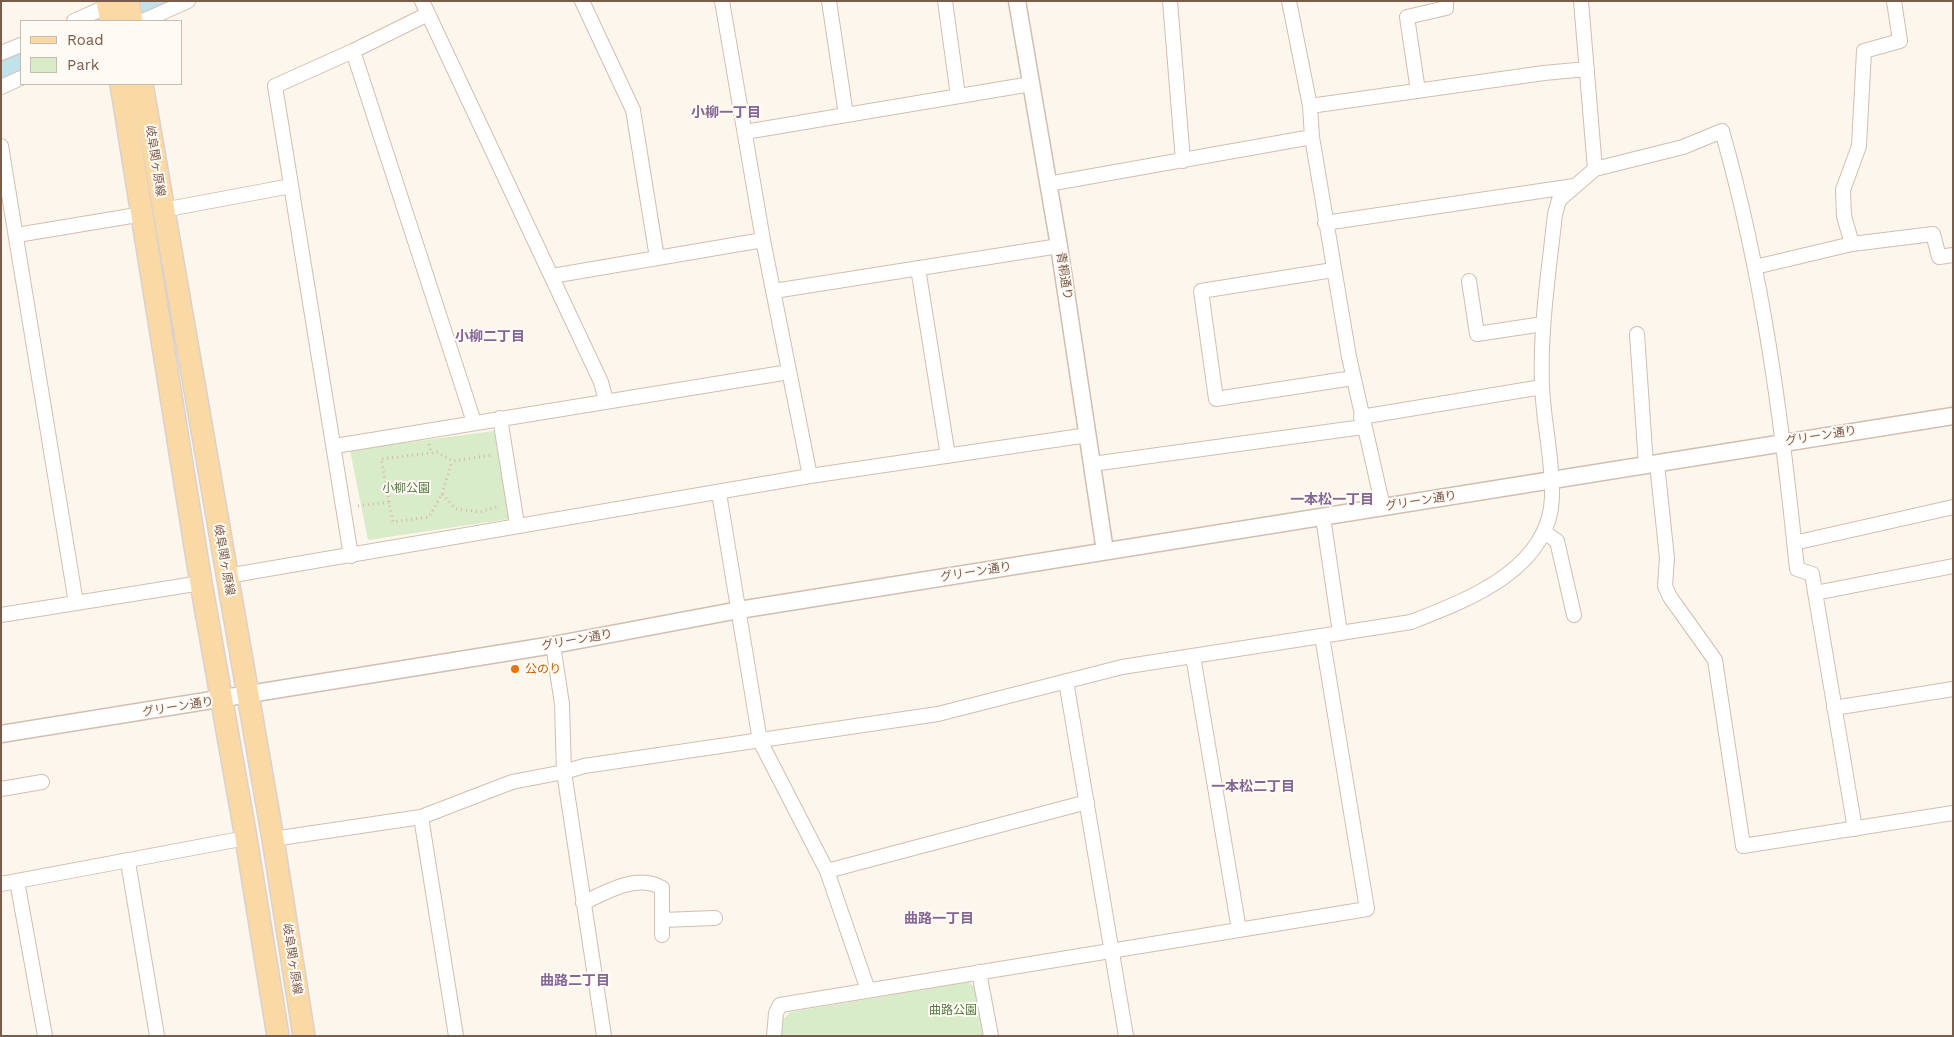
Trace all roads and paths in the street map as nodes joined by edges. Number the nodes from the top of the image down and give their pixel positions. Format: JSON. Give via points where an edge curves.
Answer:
{"nodes":[{"id":1,"x":128,"y":1,"type":"edge"},
{"id":2,"x":188,"y":1,"type":"edge"},
{"id":3,"x":582,"y":1,"type":"edge"},
{"id":4,"x":722,"y":1,"type":"edge"},
{"id":5,"x":828,"y":1,"type":"edge"},
{"id":6,"x":945,"y":1,"type":"edge"},
{"id":7,"x":1017,"y":1,"type":"edge"},
{"id":8,"x":1170,"y":1,"type":"edge"},
{"id":9,"x":1290,"y":1,"type":"edge"},
{"id":10,"x":1446,"y":1,"type":"edge"},
{"id":11,"x":1581,"y":1,"type":"edge"},
{"id":12,"x":1894,"y":1,"type":"edge"},
{"id":13,"x":425,"y":8,"type":"edge"},
{"id":14,"x":108,"y":10,"type":"edge"},
{"id":15,"x":77,"y":20,"type":"edge"},
{"id":16,"x":132,"y":20,"type":"edge"},
{"id":17,"x":146,"y":20,"type":"edge"},
{"id":18,"x":20,"y":44,"type":"edge"},
{"id":19,"x":353,"y":52,"type":"junction"},
{"id":20,"x":1,"y":53,"type":"edge"},
{"id":21,"x":1587,"y":70,"type":"junction"},
{"id":22,"x":20,"y":78,"type":"edge"},
{"id":23,"x":1031,"y":84,"type":"junction"},
{"id":24,"x":121,"y":85,"type":"edge"},
{"id":25,"x":142,"y":85,"type":"edge"},
{"id":26,"x":1,"y":87,"type":"edge"},
{"id":27,"x":1418,"y":91,"type":"junction"},
{"id":28,"x":958,"y":96,"type":"junction"},
{"id":29,"x":1310,"y":106,"type":"junction"},
{"id":30,"x":846,"y":115,"type":"junction"},
{"id":31,"x":745,"y":132,"type":"junction"},
{"id":32,"x":1312,"y":137,"type":"junction"},
{"id":33,"x":1,"y":146,"type":"edge"},
{"id":34,"x":1183,"y":161,"type":"junction"},
{"id":35,"x":1595,"y":169,"type":"junction"},
{"id":36,"x":1048,"y":184,"type":"junction"},
{"id":37,"x":291,"y":186,"type":"junction"},
{"id":38,"x":1578,"y":186,"type":"junction"},
{"id":39,"x":153,"y":212,"type":"junction"},
{"id":40,"x":1325,"y":223,"type":"junction"},
{"id":41,"x":17,"y":234,"type":"junction"},
{"id":42,"x":763,"y":240,"type":"junction"},
{"id":43,"x":1852,"y":244,"type":"junction"},
{"id":44,"x":1059,"y":246,"type":"junction"},
{"id":45,"x":1953,"y":255,"type":"edge"},
{"id":46,"x":657,"y":258,"type":"junction"},
{"id":47,"x":1754,"y":267,"type":"junction"},
{"id":48,"x":918,"y":268,"type":"junction"},
{"id":49,"x":1333,"y":270,"type":"junction"},
{"id":50,"x":552,"y":276,"type":"junction"},
{"id":51,"x":1469,"y":280,"type":"dead end"},
{"id":52,"x":774,"y":291,"type":"junction"},
{"id":53,"x":1543,"y":324,"type":"junction"},
{"id":54,"x":1637,"y":334,"type":"dead end"},
{"id":55,"x":789,"y":372,"type":"junction"},
{"id":56,"x":1353,"y":378,"type":"junction"},
{"id":57,"x":1542,"y":387,"type":"junction"},
{"id":58,"x":606,"y":401,"type":"junction"},
{"id":59,"x":1953,"y":416,"type":"edge"},
{"id":60,"x":500,"y":418,"type":"junction"},
{"id":61,"x":474,"y":422,"type":"junction"},
{"id":62,"x":1362,"y":422,"type":"junction"},
{"id":63,"x":428,"y":431,"type":"junction"},
{"id":64,"x":1088,"y":435,"type":"junction"},
{"id":65,"x":1783,"y":441,"type":"junction"},
{"id":66,"x":335,"y":446,"type":"junction"},
{"id":67,"x":431,"y":453,"type":"junction"},
{"id":68,"x":948,"y":456,"type":"junction"},
{"id":69,"x":452,"y":461,"type":"junction"},
{"id":70,"x":497,"y":462,"type":"dead end"},
{"id":71,"x":1092,"y":464,"type":"junction"},
{"id":72,"x":1651,"y":464,"type":"junction"},
{"id":73,"x":810,"y":476,"type":"junction"},
{"id":74,"x":1551,"y":480,"type":"junction"},
{"id":75,"x":719,"y":493,"type":"junction"},
{"id":76,"x":442,"y":494,"type":"junction"},
{"id":77,"x":389,"y":502,"type":"junction"},
{"id":78,"x":508,"y":504,"type":"dead end"},
{"id":79,"x":1383,"y":507,"type":"junction"},
{"id":80,"x":345,"y":508,"type":"junction"},
{"id":81,"x":1953,"y":508,"type":"edge"},
{"id":82,"x":1323,"y":517,"type":"junction"},
{"id":83,"x":517,"y":524,"type":"junction"},
{"id":84,"x":1544,"y":532,"type":"junction"},
{"id":85,"x":1794,"y":543,"type":"junction"},
{"id":86,"x":1104,"y":551,"type":"junction"},
{"id":87,"x":352,"y":556,"type":"junction"},
{"id":88,"x":1953,"y":566,"type":"edge"},
{"id":89,"x":227,"y":576,"type":"junction"},
{"id":90,"x":201,"y":583,"type":"junction"},
{"id":91,"x":1815,"y":593,"type":"junction"},
{"id":92,"x":76,"y":603,"type":"junction"},
{"id":93,"x":739,"y":610,"type":"junction"},
{"id":94,"x":1,"y":615,"type":"edge"},
{"id":95,"x":1574,"y":615,"type":"dead end"},
{"id":96,"x":1340,"y":633,"type":"junction"},
{"id":97,"x":1322,"y":636,"type":"junction"},
{"id":98,"x":553,"y":645,"type":"junction"},
{"id":99,"x":1193,"y":656,"type":"junction"},
{"id":100,"x":1066,"y":681,"type":"junction"},
{"id":101,"x":1953,"y":689,"type":"edge"},
{"id":102,"x":248,"y":695,"type":"junction"},
{"id":103,"x":222,"y":700,"type":"junction"},
{"id":104,"x":1834,"y":708,"type":"junction"},
{"id":105,"x":1,"y":734,"type":"edge"},
{"id":106,"x":760,"y":741,"type":"junction"},
{"id":107,"x":564,"y":772,"type":"junction"},
{"id":108,"x":42,"y":782,"type":"dead end"},
{"id":109,"x":1,"y":789,"type":"edge"},
{"id":110,"x":1086,"y":802,"type":"junction"},
{"id":111,"x":1953,"y":813,"type":"edge"},
{"id":112,"x":421,"y":817,"type":"junction"},
{"id":113,"x":1855,"y":829,"type":"junction"},
{"id":114,"x":246,"y":838,"type":"junction"},
{"id":115,"x":273,"y":839,"type":"junction"},
{"id":116,"x":128,"y":862,"type":"junction"},
{"id":117,"x":827,"y":872,"type":"junction"},
{"id":118,"x":17,"y":881,"type":"junction"},
{"id":119,"x":1,"y":884,"type":"edge"},
{"id":120,"x":584,"y":903,"type":"junction"},
{"id":121,"x":715,"y":918,"type":"dead end"},
{"id":122,"x":662,"y":920,"type":"junction"},
{"id":123,"x":1239,"y":930,"type":"junction"},
{"id":124,"x":662,"y":935,"type":"dead end"},
{"id":125,"x":1112,"y":950,"type":"junction"},
{"id":126,"x":979,"y":972,"type":"junction"},
{"id":127,"x":868,"y":990,"type":"junction"},
{"id":128,"x":45,"y":1036,"type":"edge"},
{"id":129,"x":156,"y":1036,"type":"edge"},
{"id":130,"x":278,"y":1036,"type":"edge"},
{"id":131,"x":304,"y":1036,"type":"edge"},
{"id":132,"x":456,"y":1036,"type":"edge"},
{"id":133,"x":604,"y":1036,"type":"edge"},
{"id":134,"x":774,"y":1036,"type":"edge"},
{"id":135,"x":991,"y":1036,"type":"edge"},
{"id":136,"x":1126,"y":1036,"type":"edge"}],
"edges":[{"from":1,"to":16,"type":"main road"},
{"from":2,"to":17,"type":"street"},
{"from":3,"to":46,"type":"street","via":[[633,110]]},
{"from":4,"to":31,"type":"street"},
{"from":5,"to":30,"type":"street"},
{"from":6,"to":28,"type":"street"},
{"from":7,"to":23,"type":"street","name":"青桐通り"},
{"from":8,"to":34,"type":"street"},
{"from":9,"to":29,"type":"street"},
{"from":10,"to":27,"type":"street","via":[[1446,8],[1407,16]]},
{"from":11,"to":21,"type":"street"},
{"from":12,"to":43,"type":"street","via":[[1900,41],[1864,51],[1859,146],[1843,190],[1844,216]]},
{"from":13,"to":19,"type":"street"},
{"from":13,"to":50,"type":"street"},
{"from":14,"to":15,"type":"street"},
{"from":18,"to":20,"type":"street"},
{"from":19,"to":37,"type":"street","via":[[274,86]]},
{"from":19,"to":61,"type":"street"},
{"from":21,"to":27,"type":"street"},
{"from":21,"to":35,"type":"street"},
{"from":22,"to":26,"type":"street"},
{"from":23,"to":28,"type":"street"},
{"from":23,"to":36,"type":"street","name":"青桐通り"},
{"from":24,"to":39,"type":"main road","name":"岐阜関ヶ原線"},
{"from":25,"to":39,"type":"main road","name":"岐阜関ヶ原線"},
{"from":27,"to":29,"type":"street"},
{"from":28,"to":30,"type":"street"},
{"from":29,"to":32,"type":"street"},
{"from":30,"to":31,"type":"street"},
{"from":31,"to":42,"type":"street"},
{"from":32,"to":34,"type":"street"},
{"from":32,"to":40,"type":"street"},
{"from":33,"to":41,"type":"street"},
{"from":34,"to":36,"type":"street"},
{"from":35,"to":38,"type":"street"},
{"from":35,"to":47,"type":"street","via":[[1683,148],[1722,131],[1738,188]]},
{"from":36,"to":44,"type":"street","name":"青桐通り"},
{"from":37,"to":39,"type":"street"},
{"from":37,"to":66,"type":"street"},
{"from":38,"to":40,"type":"street"},
{"from":38,"to":53,"type":"street","via":[[1559,200],[1555,214]]},
{"from":39,"to":41,"type":"street"},
{"from":39,"to":89,"type":"main road","name":"岐阜関ヶ原線"},
{"from":39,"to":90,"type":"main road","name":"岐阜関ヶ原線"},
{"from":40,"to":49,"type":"street"},
{"from":41,"to":92,"type":"street"},
{"from":42,"to":46,"type":"street"},
{"from":42,"to":52,"type":"street"},
{"from":43,"to":45,"type":"street","via":[[1933,234],[1939,257]]},
{"from":43,"to":47,"type":"street"},
{"from":44,"to":48,"type":"street"},
{"from":44,"to":64,"type":"street","name":"青桐通り"},
{"from":46,"to":50,"type":"street"},
{"from":47,"to":65,"type":"street","via":[[1764,310]]},
{"from":48,"to":52,"type":"street"},
{"from":48,"to":68,"type":"street"},
{"from":49,"to":56,"type":"street"},
{"from":49,"to":56,"type":"street","via":[[1201,291],[1216,399]]},
{"from":50,"to":58,"type":"street","via":[[601,382]]},
{"from":51,"to":53,"type":"street","via":[[1477,334]]},
{"from":52,"to":55,"type":"street"},
{"from":53,"to":57,"type":"street"},
{"from":54,"to":72,"type":"street"},
{"from":55,"to":58,"type":"street"},
{"from":55,"to":73,"type":"street"},
{"from":56,"to":62,"type":"street"},
{"from":57,"to":62,"type":"street"},
{"from":57,"to":74,"type":"street"},
{"from":58,"to":60,"type":"street"},
{"from":59,"to":65,"type":"street","name":"グリーン通り"},
{"from":60,"to":61,"type":"street"},
{"from":60,"to":83,"type":"street"},
{"from":61,"to":63,"type":"street"},
{"from":62,"to":71,"type":"street"},
{"from":62,"to":79,"type":"street"},
{"from":63,"to":66,"type":"street"},
{"from":63,"to":67,"type":"path"},
{"from":64,"to":68,"type":"street"},
{"from":64,"to":71,"type":"street","name":"青桐通り"},
{"from":65,"to":72,"type":"street","name":"グリーン通り"},
{"from":65,"to":85,"type":"street"},
{"from":66,"to":80,"type":"street"},
{"from":67,"to":69,"type":"path","via":[[437,452]]},
{"from":67,"to":77,"type":"path","via":[[381,459]]},
{"from":68,"to":73,"type":"street"},
{"from":69,"to":70,"type":"path","via":[[495,454]]},
{"from":69,"to":76,"type":"path"},
{"from":71,"to":86,"type":"street","name":"青桐通り"},
{"from":72,"to":74,"type":"street","name":"グリーン通り"},
{"from":72,"to":113,"type":"street","via":[[1667,558],[1665,586],[1715,660],[1743,846]]},
{"from":73,"to":75,"type":"street"},
{"from":74,"to":79,"type":"street","name":"グリーン通り"},
{"from":74,"to":84,"type":"street","via":[[1552,499]]},
{"from":75,"to":83,"type":"street"},
{"from":75,"to":93,"type":"street"},
{"from":76,"to":77,"type":"path","via":[[429,517],[393,522]]},
{"from":76,"to":78,"type":"path","via":[[456,509],[480,512]]},
{"from":77,"to":80,"type":"path"},
{"from":79,"to":82,"type":"street","name":"グリーン通り"},
{"from":80,"to":87,"type":"street"},
{"from":81,"to":85,"type":"street"},
{"from":82,"to":86,"type":"street","name":"グリーン通り"},
{"from":82,"to":96,"type":"street"},
{"from":83,"to":87,"type":"street"},
{"from":84,"to":95,"type":"street","via":[[1558,541]]},
{"from":84,"to":96,"type":"street","via":[[1516,569],[1454,604],[1411,622]]},
{"from":85,"to":91,"type":"street","via":[[1797,569],[1812,574]]},
{"from":86,"to":93,"type":"street","name":"グリーン通り"},
{"from":87,"to":89,"type":"street"},
{"from":88,"to":91,"type":"street"},
{"from":89,"to":102,"type":"main road","name":"岐阜関ヶ原線"},
{"from":90,"to":92,"type":"street"},
{"from":90,"to":103,"type":"main road","name":"岐阜関ヶ原線"},
{"from":91,"to":104,"type":"street"},
{"from":92,"to":94,"type":"street"},
{"from":93,"to":98,"type":"street","name":"グリーン通り"},
{"from":93,"to":106,"type":"street"},
{"from":96,"to":97,"type":"street"},
{"from":97,"to":99,"type":"street"},
{"from":97,"to":123,"type":"street","via":[[1367,909]]},
{"from":98,"to":102,"type":"street","name":"グリーン通り"},
{"from":98,"to":107,"type":"street","via":[[562,704]]},
{"from":99,"to":100,"type":"street","via":[[1122,667]]},
{"from":99,"to":123,"type":"street"},
{"from":100,"to":106,"type":"street","via":[[938,714]]},
{"from":100,"to":110,"type":"street"},
{"from":101,"to":104,"type":"street"},
{"from":102,"to":103,"type":"street","name":"グリーン通り"},
{"from":102,"to":115,"type":"main road","name":"岐阜関ヶ原線"},
{"from":103,"to":105,"type":"street","name":"グリーン通り"},
{"from":103,"to":114,"type":"main road","name":"岐阜関ヶ原線"},
{"from":104,"to":113,"type":"street"},
{"from":106,"to":107,"type":"street","via":[[584,766]]},
{"from":106,"to":117,"type":"street"},
{"from":107,"to":112,"type":"street","via":[[512,782]]},
{"from":107,"to":120,"type":"street"},
{"from":108,"to":109,"type":"street"},
{"from":110,"to":117,"type":"street"},
{"from":110,"to":125,"type":"street"},
{"from":111,"to":113,"type":"street"},
{"from":112,"to":115,"type":"street"},
{"from":112,"to":132,"type":"street"},
{"from":114,"to":116,"type":"street"},
{"from":114,"to":130,"type":"main road","name":"岐阜関ヶ原線"},
{"from":115,"to":131,"type":"main road","name":"岐阜関ヶ原線"},
{"from":116,"to":118,"type":"street"},
{"from":116,"to":129,"type":"street"},
{"from":117,"to":127,"type":"street"},
{"from":118,"to":119,"type":"street"},
{"from":118,"to":128,"type":"street"},
{"from":120,"to":122,"type":"street","via":[[621,886],[653,883],[662,888]]},
{"from":120,"to":133,"type":"street"},
{"from":121,"to":122,"type":"street"},
{"from":122,"to":124,"type":"street"},
{"from":123,"to":125,"type":"street"},
{"from":125,"to":126,"type":"street"},
{"from":125,"to":136,"type":"street"},
{"from":126,"to":127,"type":"street"},
{"from":126,"to":135,"type":"street"},
{"from":127,"to":134,"type":"street","via":[[780,1005]]}]}
